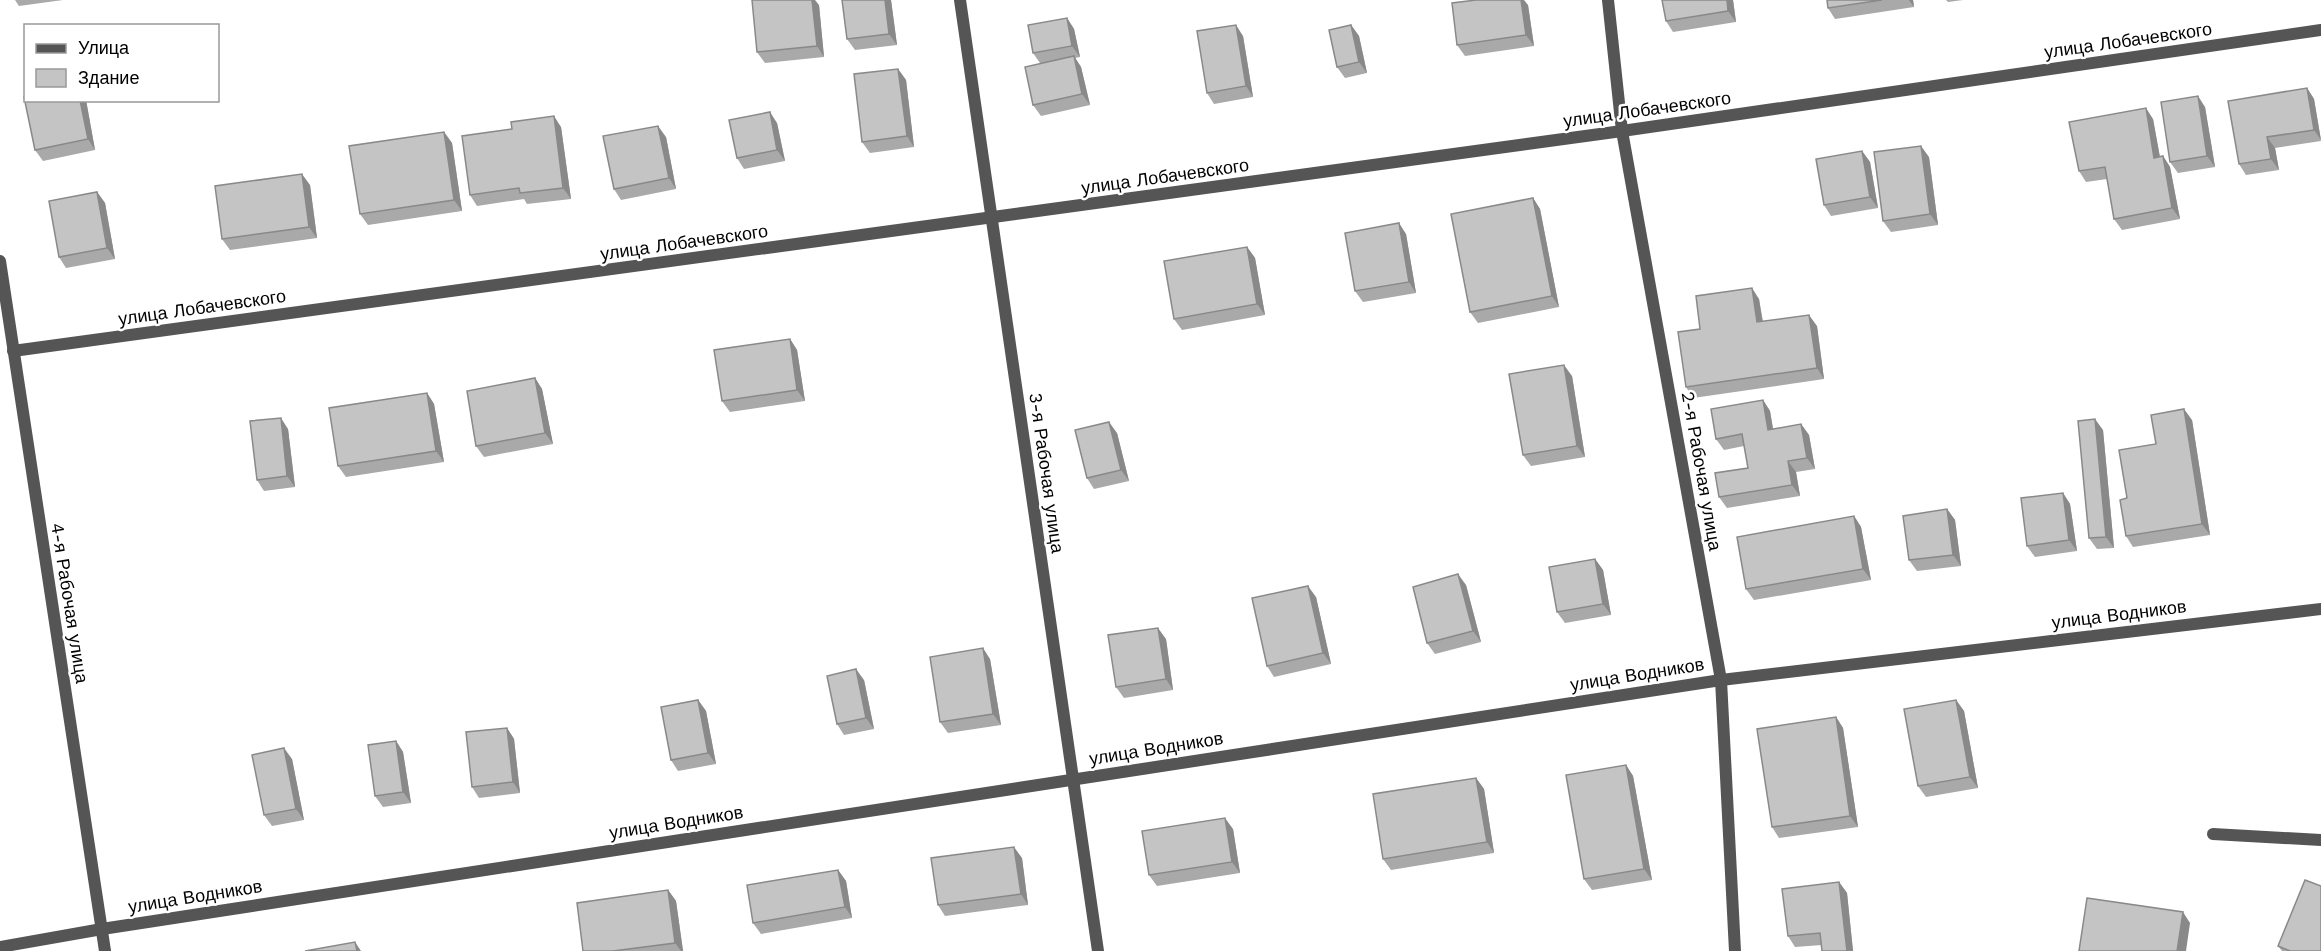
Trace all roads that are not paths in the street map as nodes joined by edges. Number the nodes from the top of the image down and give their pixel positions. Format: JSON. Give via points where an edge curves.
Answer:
{"nodes":[{"id":1,"x":960,"y":0,"type":"edge"},
{"id":2,"x":1608,"y":0,"type":"edge"},
{"id":3,"x":2321,"y":30,"type":"edge"},
{"id":4,"x":1622,"y":131,"type":"junction"},
{"id":5,"x":992,"y":218,"type":"junction"},
{"id":6,"x":0,"y":261,"type":"edge"},
{"id":7,"x":14,"y":351,"type":"junction"},
{"id":8,"x":2321,"y":609,"type":"edge"},
{"id":9,"x":1721,"y":680,"type":"junction"},
{"id":10,"x":1073,"y":779,"type":"junction"},
{"id":11,"x":2212,"y":834,"type":"dead end"},
{"id":12,"x":2321,"y":840,"type":"edge"},
{"id":13,"x":102,"y":929,"type":"junction"},
{"id":14,"x":0,"y":947,"type":"edge"},
{"id":15,"x":105,"y":951,"type":"edge"},
{"id":16,"x":1098,"y":951,"type":"edge"},
{"id":17,"x":1735,"y":951,"type":"edge"}],
"edges":[{"from":1,"to":5,"type":"street","name":"3-я Рабочая улица"},
{"from":2,"to":4,"type":"street","name":"2-я Рабочая улица"},
{"from":3,"to":4,"type":"street","name":"улица Лобачевского"},
{"from":4,"to":5,"type":"street","name":"улица Лобачевского"},
{"from":4,"to":9,"type":"street","name":"2-я Рабочая улица"},
{"from":5,"to":7,"type":"street","name":"улица Лобачевского"},
{"from":5,"to":10,"type":"street","name":"3-я Рабочая улица"},
{"from":6,"to":7,"type":"street","name":"4-я Рабочая улица"},
{"from":7,"to":13,"type":"street","name":"4-я Рабочая улица"},
{"from":8,"to":9,"type":"street","name":"улица Водников"},
{"from":9,"to":10,"type":"street","name":"улица Водников"},
{"from":9,"to":17,"type":"street","name":"2-я Рабочая улица"},
{"from":10,"to":13,"type":"street","name":"улица Водников"},
{"from":10,"to":16,"type":"street","name":"3-я Рабочая улица"},
{"from":11,"to":12,"type":"street"},
{"from":13,"to":14,"type":"street","name":"улица Водников"},
{"from":13,"to":15,"type":"street","name":"4-я Рабочая улица"}]}
